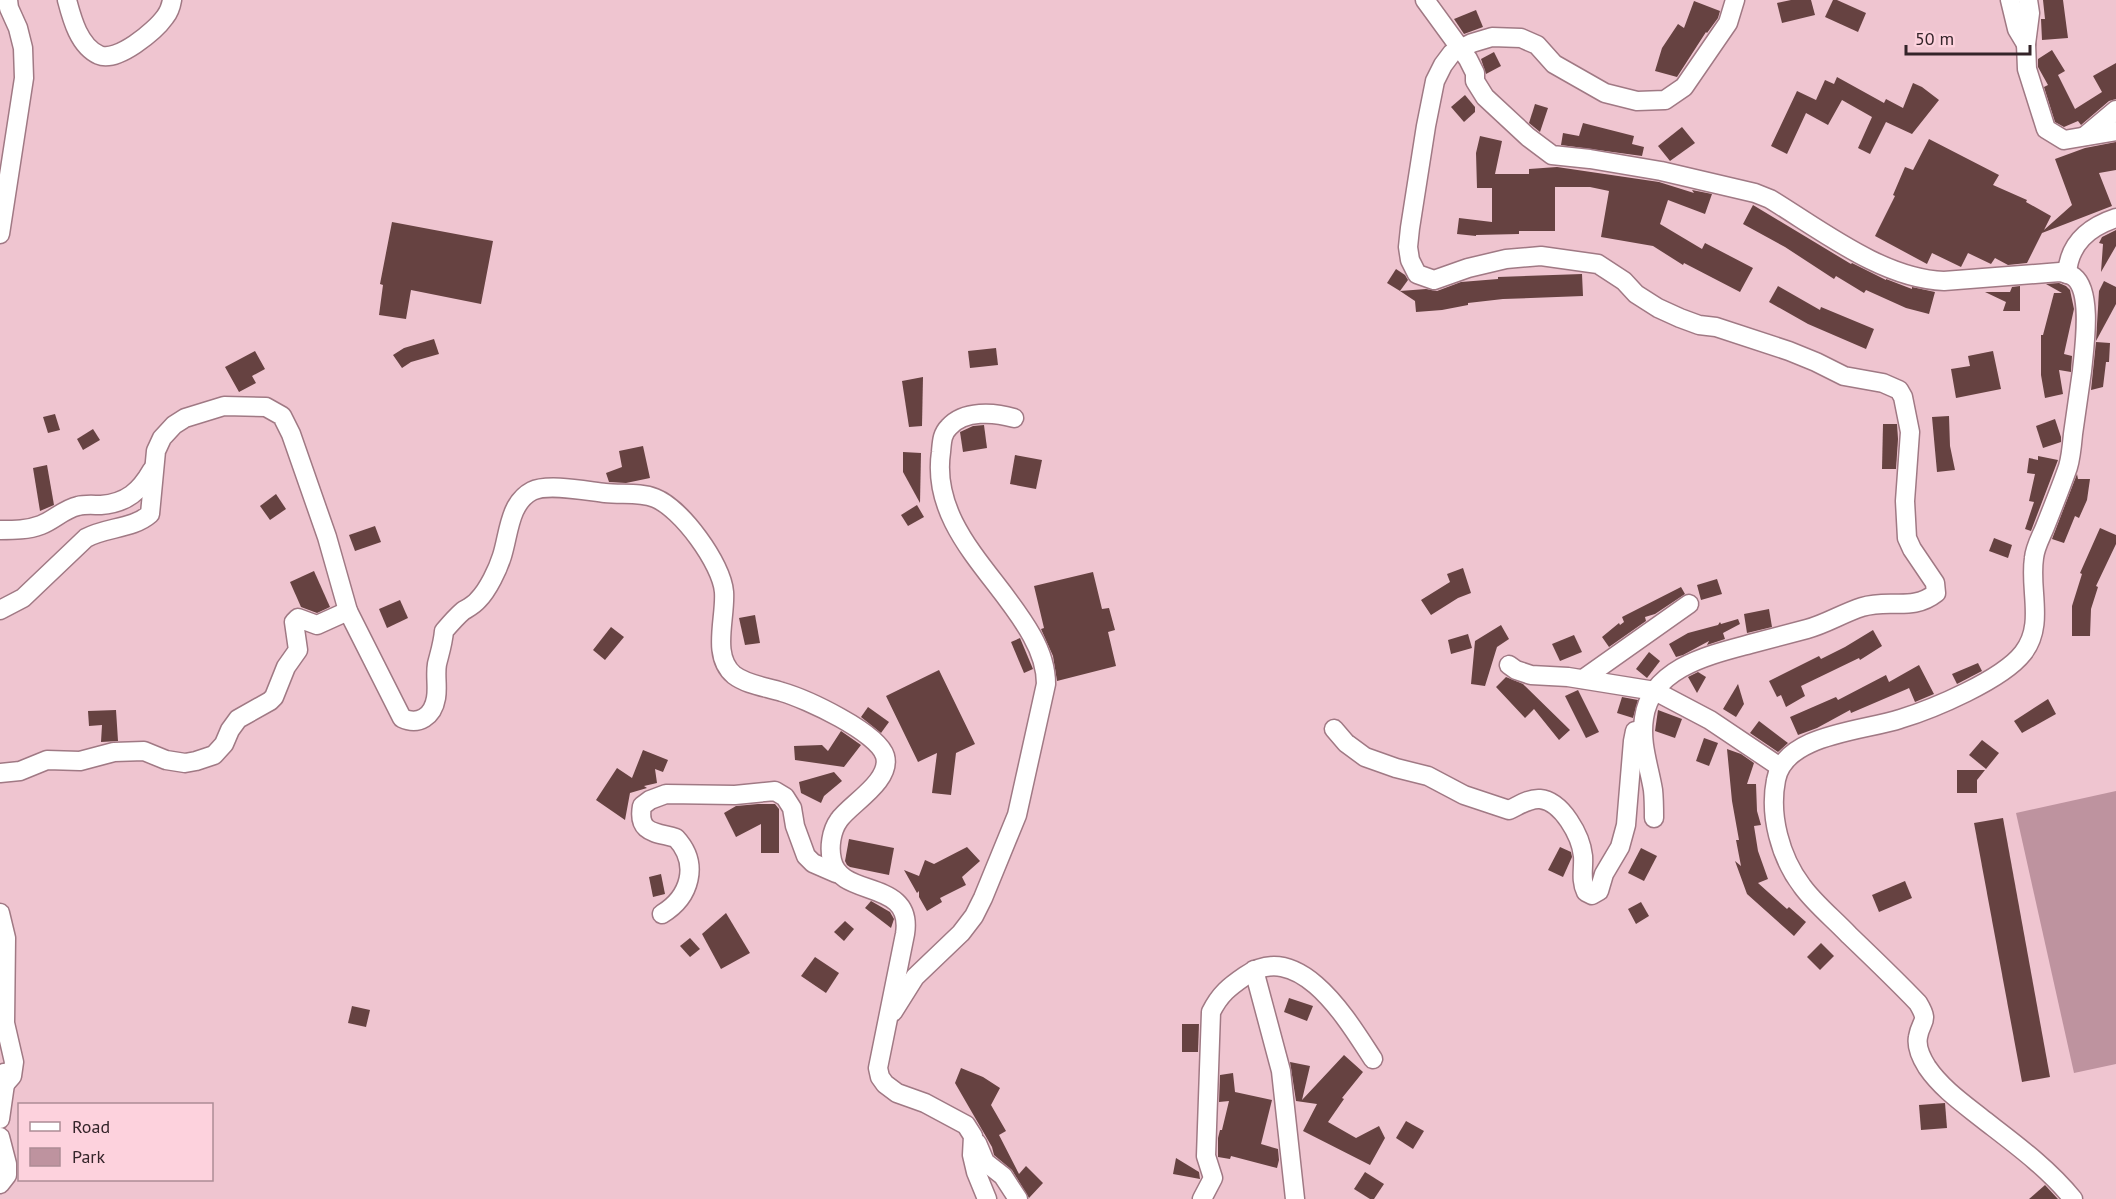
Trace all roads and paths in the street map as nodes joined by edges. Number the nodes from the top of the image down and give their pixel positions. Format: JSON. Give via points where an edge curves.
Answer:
{"nodes":[{"id":1,"x":8,"y":0,"type":"edge"},
{"id":2,"x":67,"y":0,"type":"edge"},
{"id":3,"x":172,"y":0,"type":"edge"},
{"id":4,"x":1425,"y":0,"type":"edge"},
{"id":5,"x":1736,"y":0,"type":"edge"},
{"id":6,"x":2010,"y":0,"type":"edge"},
{"id":7,"x":2028,"y":0,"type":"edge"},
{"id":8,"x":2026,"y":44,"type":"junction"},
{"id":9,"x":1460,"y":48,"type":"junction"},
{"id":10,"x":2116,"y":110,"type":"edge"},
{"id":11,"x":2116,"y":130,"type":"edge"},
{"id":12,"x":2083,"y":137,"type":"junction"},
{"id":13,"x":2116,"y":218,"type":"edge"},
{"id":14,"x":0,"y":234,"type":"edge"},
{"id":15,"x":2067,"y":274,"type":"junction"},
{"id":16,"x":1014,"y":418,"type":"dead end"},
{"id":17,"x":153,"y":468,"type":"junction"},
{"id":18,"x":0,"y":530,"type":"edge"},
{"id":19,"x":1689,"y":604,"type":"dead end"},
{"id":20,"x":0,"y":610,"type":"edge"},
{"id":21,"x":348,"y":611,"type":"junction"},
{"id":22,"x":1509,"y":665,"type":"dead end"},
{"id":23,"x":1583,"y":679,"type":"junction"},
{"id":24,"x":1655,"y":691,"type":"junction"},
{"id":25,"x":1644,"y":716,"type":"junction"},
{"id":26,"x":1334,"y":729,"type":"dead end"},
{"id":27,"x":1780,"y":767,"type":"junction"},
{"id":28,"x":0,"y":773,"type":"edge"},
{"id":29,"x":1654,"y":818,"type":"dead end"},
{"id":30,"x":836,"y":873,"type":"junction"},
{"id":31,"x":0,"y":913,"type":"edge"},
{"id":32,"x":662,"y":914,"type":"dead end"},
{"id":33,"x":1254,"y":970,"type":"junction"},
{"id":34,"x":887,"y":1021,"type":"junction"},
{"id":35,"x":0,"y":1054,"type":"edge"},
{"id":36,"x":1373,"y":1059,"type":"dead end"},
{"id":37,"x":5,"y":1084,"type":"junction"},
{"id":38,"x":0,"y":1119,"type":"edge"},
{"id":39,"x":973,"y":1136,"type":"junction"},
{"id":40,"x":0,"y":1137,"type":"edge"},
{"id":41,"x":0,"y":1184,"type":"edge"},
{"id":42,"x":987,"y":1199,"type":"edge"},
{"id":43,"x":1018,"y":1199,"type":"edge"},
{"id":44,"x":1202,"y":1199,"type":"edge"},
{"id":45,"x":1294,"y":1199,"type":"edge"},
{"id":46,"x":2073,"y":1199,"type":"edge"}],
"edges":[{"from":1,"to":14,"type":"street","via":[[23,48],[24,78]]},
{"from":2,"to":3,"type":"street","via":[[74,25],[100,56],[112,56],[139,42],[164,18]]},
{"from":4,"to":9,"type":"street"},
{"from":5,"to":9,"type":"street","via":[[1728,23],[1684,87],[1665,100],[1637,101],[1605,93],[1554,64],[1537,45],[1521,38],[1492,37]]},
{"from":6,"to":8,"type":"street","via":[[2017,29]]},
{"from":7,"to":8,"type":"street"},
{"from":8,"to":12,"type":"street","via":[[2028,69],[2046,129],[2064,140]]},
{"from":9,"to":15,"type":"street","via":[[1485,97],[1554,157],[1661,171],[1755,193],[1882,266],[1928,281]]},
{"from":9,"to":24,"type":"street","via":[[1452,52],[1435,81],[1426,126],[1408,247],[1417,274],[1434,280],[1506,259],[1541,256],[1598,264],[1636,294],[1680,318],[1789,351],[1844,376],[1891,386],[1903,397],[1910,432],[1905,501],[1907,538],[1935,584],[1936,593],[1911,605],[1885,603],[1862,607],[1808,629],[1715,654],[1678,670]]},
{"from":10,"to":12,"type":"street"},
{"from":11,"to":12,"type":"street"},
{"from":13,"to":15,"type":"street","via":[[2087,231],[2078,241]]},
{"from":15,"to":27,"type":"street","via":[[2080,286],[2087,314],[2081,372],[2069,464],[2035,549],[2031,574],[2035,623],[2025,650],[2000,674],[1925,711],[1817,740],[1788,756]]},
{"from":16,"to":34,"type":"street","via":[[1002,414],[976,415],[955,421],[944,433],[941,487],[949,513],[968,546],[1031,633],[1042,654],[1046,684],[1017,815],[978,907],[962,933],[915,977]]},
{"from":17,"to":18,"type":"street","via":[[139,490],[126,499],[79,506],[26,529]]},
{"from":17,"to":20,"type":"street","via":[[150,514],[86,538],[23,598]]},
{"from":17,"to":21,"type":"street","via":[[162,438],[185,418],[224,406],[276,411],[291,434]]},
{"from":19,"to":23,"type":"street"},
{"from":21,"to":28,"type":"street","via":[[317,625],[298,618],[294,622],[298,650],[274,697],[238,719],[214,755],[185,763],[144,751],[114,752],[80,761],[47,760],[20,771]]},
{"from":21,"to":30,"type":"street","via":[[395,707],[402,717],[418,722],[431,711],[436,699],[437,664],[444,631],[485,589],[501,558],[512,515],[525,497],[532,491],[549,488],[646,496],[666,504],[698,536],[724,589],[719,644],[734,675],[811,704],[855,726],[882,747],[886,758],[882,774],[839,820],[833,834],[832,861]]},
{"from":22,"to":23,"type":"street","via":[[1531,675]]},
{"from":23,"to":24,"type":"street"},
{"from":24,"to":25,"type":"street"},
{"from":24,"to":27,"type":"street","via":[[1710,720]]},
{"from":25,"to":26,"type":"street","via":[[1633,741],[1624,836],[1599,891],[1592,895],[1583,886],[1578,836],[1554,805],[1541,799],[1509,810],[1464,795],[1428,776],[1359,754]]},
{"from":25,"to":29,"type":"street","via":[[1643,742],[1653,788]]},
{"from":27,"to":46,"type":"street","via":[[1774,798],[1775,825],[1801,886],[1918,1003],[1925,1021],[1918,1038],[1919,1049],[1937,1079],[1966,1107],[2026,1152]]},
{"from":30,"to":32,"type":"street","via":[[806,856],[792,808],[775,791],[666,794],[642,806],[643,825],[650,832],[676,838],[688,855],[690,868],[685,890]]},
{"from":30,"to":34,"type":"street","via":[[886,895],[898,903],[906,917]]},
{"from":31,"to":37,"type":"street","via":[[6,938],[5,1023],[14,1062],[12,1076]]},
{"from":33,"to":36,"type":"street","via":[[1279,966],[1311,979],[1338,1006]]},
{"from":33,"to":44,"type":"street","via":[[1219,997],[1211,1012],[1206,1156],[1212,1178]]},
{"from":33,"to":45,"type":"street","via":[[1281,1071]]},
{"from":34,"to":39,"type":"street","via":[[878,1068],[885,1084],[966,1125]]},
{"from":35,"to":37,"type":"street"},
{"from":37,"to":38,"type":"street"},
{"from":39,"to":42,"type":"street","via":[[972,1155]]},
{"from":39,"to":43,"type":"street","via":[[985,1162],[1003,1176]]},
{"from":40,"to":41,"type":"street","via":[[7,1175]]}]}
